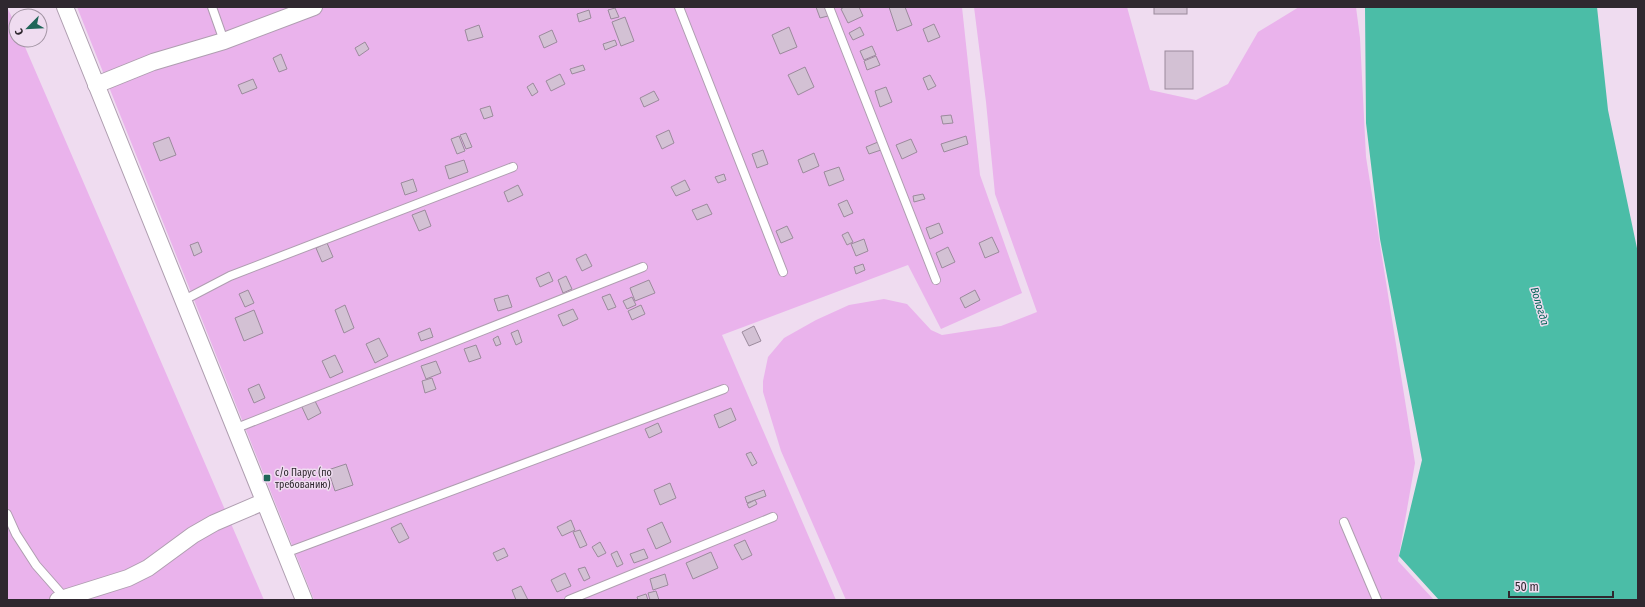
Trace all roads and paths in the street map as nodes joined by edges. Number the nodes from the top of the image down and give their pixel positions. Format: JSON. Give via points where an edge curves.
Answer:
{"nodes":[{"id":1,"x":65,"y":7,"type":"edge"},
{"id":2,"x":212,"y":7,"type":"edge"},
{"id":3,"x":314,"y":7,"type":"edge"},
{"id":4,"x":679,"y":7,"type":"edge"},
{"id":5,"x":829,"y":7,"type":"edge"},
{"id":6,"x":224,"y":41,"type":"junction"},
{"id":7,"x":96,"y":85,"type":"junction"},
{"id":8,"x":513,"y":167,"type":"dead end"},
{"id":9,"x":643,"y":267,"type":"dead end"},
{"id":10,"x":783,"y":272,"type":"dead end"},
{"id":11,"x":936,"y":280,"type":"dead end"},
{"id":12,"x":184,"y":300,"type":"junction"},
{"id":13,"x":724,"y":389,"type":"dead end"},
{"id":14,"x":234,"y":429,"type":"junction"},
{"id":15,"x":264,"y":502,"type":"junction"},
{"id":16,"x":7,"y":514,"type":"edge"},
{"id":17,"x":773,"y":517,"type":"dead end"},
{"id":18,"x":1344,"y":522,"type":"dead end"},
{"id":19,"x":285,"y":553,"type":"junction"},
{"id":20,"x":62,"y":599,"type":"edge"},
{"id":21,"x":304,"y":600,"type":"edge"},
{"id":22,"x":568,"y":600,"type":"edge"},
{"id":23,"x":1377,"y":600,"type":"edge"}],
"edges":[{"from":1,"to":7,"type":"street"},
{"from":2,"to":6,"type":"lane"},
{"from":3,"to":6,"type":"street"},
{"from":4,"to":10,"type":"lane"},
{"from":5,"to":11,"type":"lane"},
{"from":6,"to":7,"type":"street","via":[[153,62]]},
{"from":7,"to":12,"type":"street"},
{"from":8,"to":12,"type":"lane","via":[[230,276]]},
{"from":9,"to":14,"type":"lane"},
{"from":12,"to":14,"type":"street"},
{"from":13,"to":19,"type":"lane"},
{"from":14,"to":15,"type":"street"},
{"from":15,"to":19,"type":"street"},
{"from":15,"to":20,"type":"street","via":[[214,523],[148,568],[128,578]]},
{"from":16,"to":20,"type":"lane","via":[[16,534],[36,565]]},
{"from":17,"to":22,"type":"lane"},
{"from":18,"to":23,"type":"lane"},
{"from":19,"to":21,"type":"street"}]}
